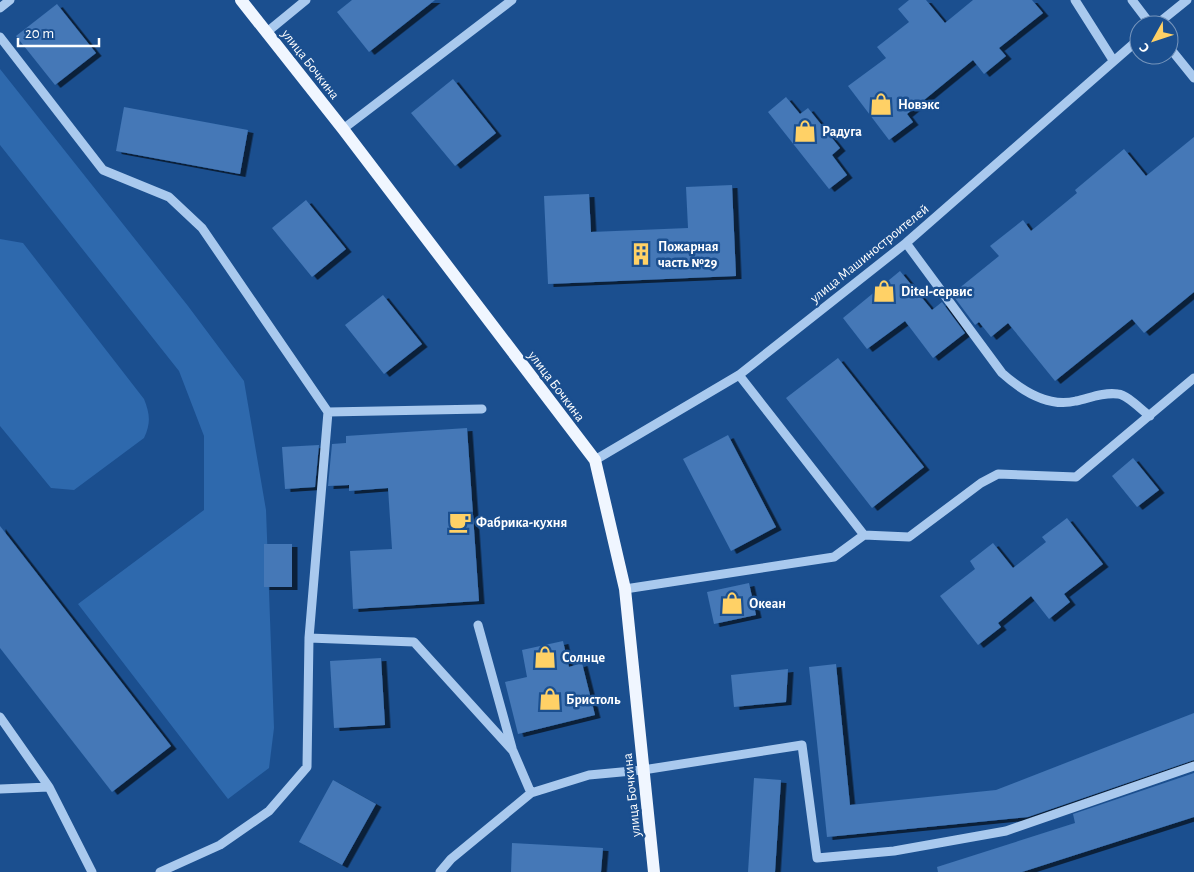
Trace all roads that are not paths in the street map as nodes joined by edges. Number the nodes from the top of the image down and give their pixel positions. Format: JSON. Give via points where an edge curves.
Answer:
{"nodes":[{"id":1,"x":10,"y":0,"type":"edge"},
{"id":2,"x":241,"y":0,"type":"edge"},
{"id":3,"x":306,"y":0,"type":"edge"},
{"id":4,"x":512,"y":0,"type":"edge"},
{"id":5,"x":1075,"y":0,"type":"edge"},
{"id":6,"x":1132,"y":0,"type":"edge"},
{"id":7,"x":1187,"y":0,"type":"edge"},
{"id":8,"x":0,"y":8,"type":"edge"},
{"id":9,"x":1143,"y":15,"type":"edge"},
{"id":10,"x":1168,"y":15,"type":"edge"},
{"id":11,"x":267,"y":32,"type":"junction"},
{"id":12,"x":0,"y":37,"type":"edge"},
{"id":13,"x":1129,"y":47,"type":"edge"},
{"id":14,"x":1179,"y":59,"type":"edge"},
{"id":15,"x":1113,"y":60,"type":"junction"},
{"id":16,"x":1194,"y":78,"type":"edge"},
{"id":17,"x":343,"y":129,"type":"junction"},
{"id":18,"x":906,"y":242,"type":"junction"},
{"id":19,"x":738,"y":375,"type":"junction"},
{"id":20,"x":1194,"y":378,"type":"edge"},
{"id":21,"x":482,"y":409,"type":"dead end"},
{"id":22,"x":328,"y":412,"type":"junction"},
{"id":23,"x":1150,"y":416,"type":"junction"},
{"id":24,"x":594,"y":460,"type":"junction"},
{"id":25,"x":864,"y":534,"type":"junction"},
{"id":26,"x":625,"y":589,"type":"junction"},
{"id":27,"x":478,"y":625,"type":"dead end"},
{"id":28,"x":309,"y":638,"type":"junction"},
{"id":29,"x":0,"y":716,"type":"edge"},
{"id":30,"x":513,"y":751,"type":"junction"},
{"id":31,"x":1194,"y":766,"type":"edge"},
{"id":32,"x":643,"y":770,"type":"junction"},
{"id":33,"x":0,"y":788,"type":"edge"},
{"id":34,"x":49,"y":788,"type":"junction"},
{"id":35,"x":531,"y":793,"type":"junction"},
{"id":36,"x":92,"y":872,"type":"edge"},
{"id":37,"x":160,"y":872,"type":"edge"},
{"id":38,"x":440,"y":872,"type":"edge"},
{"id":39,"x":654,"y":872,"type":"edge"}],
"edges":[{"from":1,"to":8,"type":"street"},
{"from":2,"to":11,"type":"main road","name":"улица Бочкина"},
{"from":3,"to":11,"type":"street"},
{"from":4,"to":17,"type":"street"},
{"from":5,"to":15,"type":"street"},
{"from":6,"to":9,"type":"street"},
{"from":7,"to":10,"type":"street"},
{"from":11,"to":17,"type":"main road","name":"улица Бочкина"},
{"from":12,"to":22,"type":"street","via":[[103,170],[169,197],[202,228]]},
{"from":13,"to":15,"type":"street","name":"улица Машиностроителей"},
{"from":14,"to":16,"type":"street"},
{"from":15,"to":18,"type":"street","name":"улица Машиностроителей"},
{"from":17,"to":24,"type":"main road","name":"улица Бочкина"},
{"from":18,"to":19,"type":"street","name":"улица Машиностроителей"},
{"from":18,"to":23,"type":"street","via":[[1002,373],[1020,389],[1056,403],[1074,402],[1097,394],[1120,394]]},
{"from":19,"to":24,"type":"street","name":"улица Машиностроителей"},
{"from":19,"to":25,"type":"street"},
{"from":20,"to":23,"type":"street"},
{"from":21,"to":22,"type":"street"},
{"from":22,"to":28,"type":"street"},
{"from":23,"to":25,"type":"street","via":[[1076,477],[998,474],[909,537]]},
{"from":24,"to":26,"type":"main road","name":"улица Бочкина"},
{"from":25,"to":26,"type":"street","via":[[834,557]]},
{"from":26,"to":32,"type":"main road","name":"улица Бочкина"},
{"from":27,"to":30,"type":"street"},
{"from":28,"to":30,"type":"street","via":[[414,642]]},
{"from":28,"to":37,"type":"street","via":[[306,767],[269,811],[220,845]]},
{"from":29,"to":34,"type":"street"},
{"from":30,"to":35,"type":"street"},
{"from":31,"to":32,"type":"street","via":[[1006,831],[894,851],[817,858],[802,745]]},
{"from":32,"to":35,"type":"street","via":[[589,775]]},
{"from":32,"to":39,"type":"main road","name":"улица Бочкина"},
{"from":33,"to":34,"type":"street"},
{"from":34,"to":36,"type":"street"},
{"from":35,"to":38,"type":"street","via":[[451,859]]}]}
